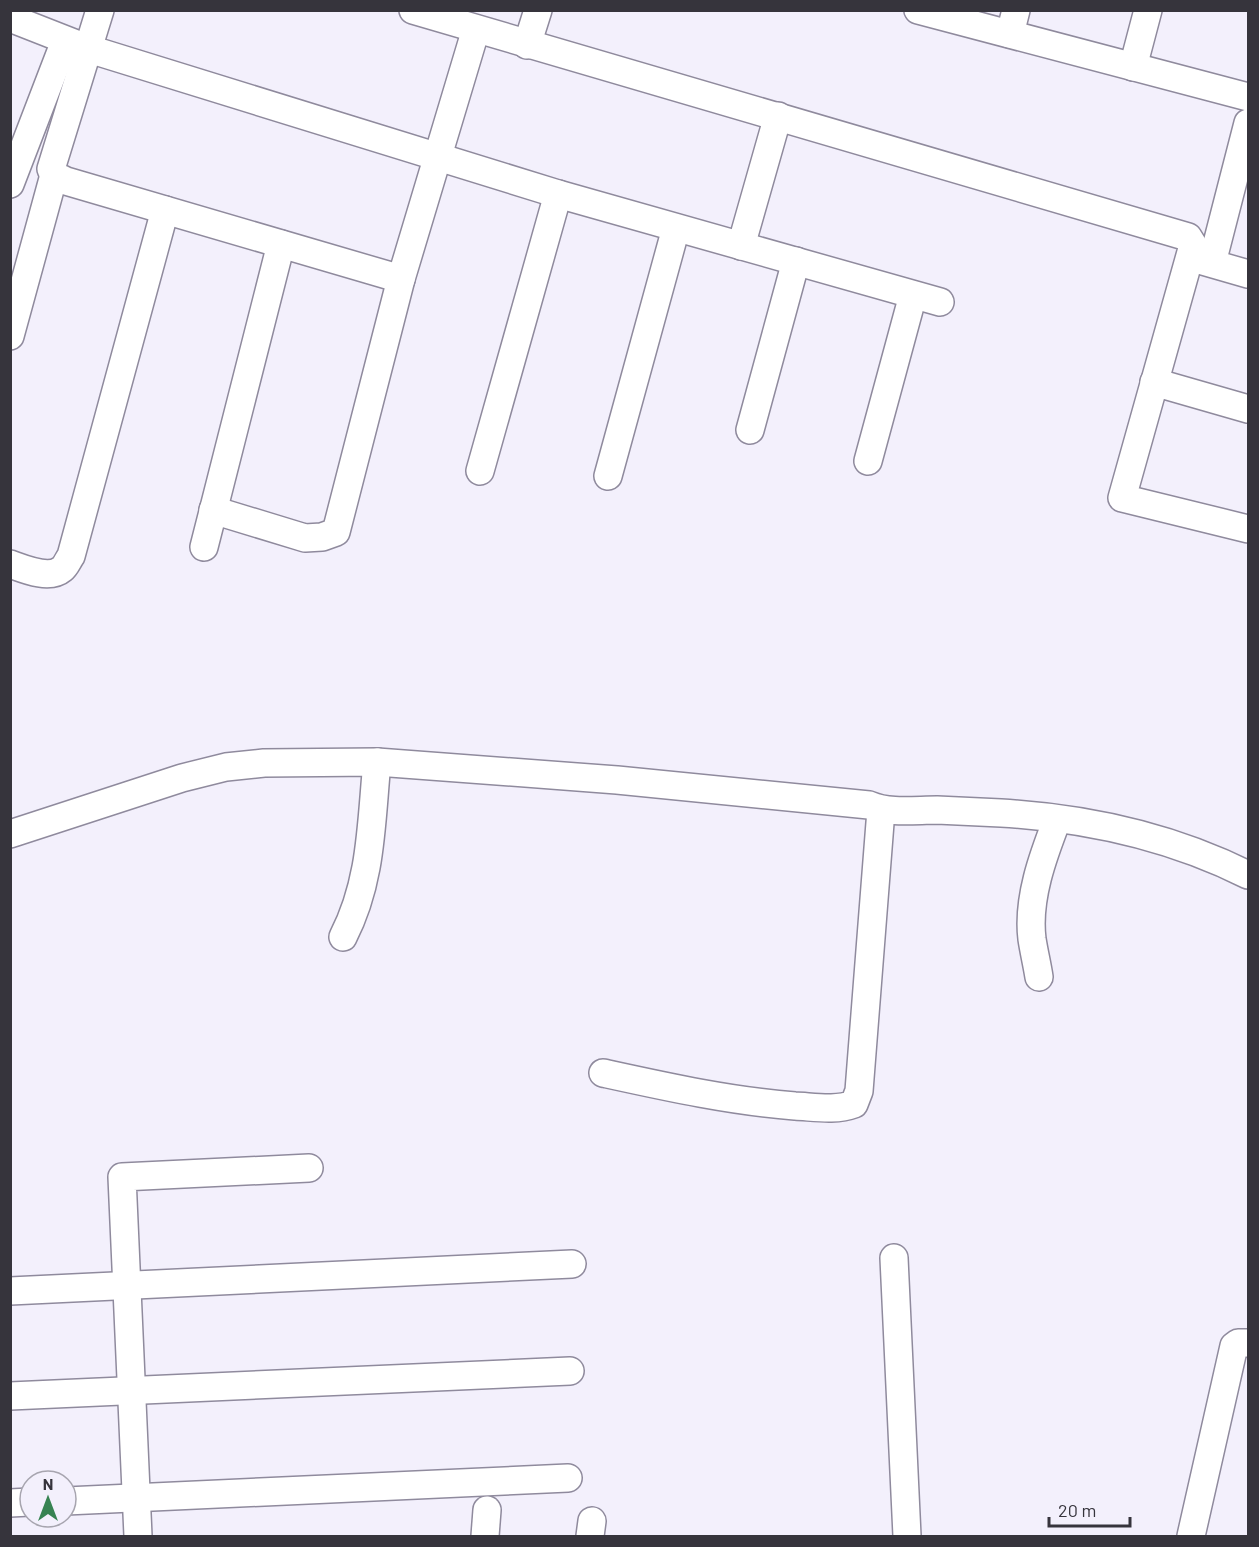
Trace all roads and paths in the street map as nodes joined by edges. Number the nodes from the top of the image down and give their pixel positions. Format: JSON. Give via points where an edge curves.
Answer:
{"nodes":[{"id":1,"x":100,"y":10,"type":"edge"},
{"id":2,"x":413,"y":10,"type":"edge"},
{"id":3,"x":538,"y":10,"type":"edge"},
{"id":4,"x":918,"y":10,"type":"edge"},
{"id":5,"x":1148,"y":10,"type":"edge"},
{"id":6,"x":10,"y":18,"type":"edge"},
{"id":7,"x":1013,"y":22,"type":"edge"},
{"id":8,"x":476,"y":29,"type":"junction"},
{"id":9,"x":77,"y":45,"type":"junction"},
{"id":10,"x":527,"y":45,"type":"junction"},
{"id":11,"x":1133,"y":68,"type":"junction"},
{"id":12,"x":1248,"y":97,"type":"edge"},
{"id":13,"x":778,"y":116,"type":"junction"},
{"id":14,"x":1248,"y":123,"type":"edge"},
{"id":15,"x":1245,"y":151,"type":"edge"},
{"id":16,"x":438,"y":156,"type":"junction"},
{"id":17,"x":54,"y":176,"type":"junction"},
{"id":18,"x":10,"y":184,"type":"edge"},
{"id":19,"x":558,"y":194,"type":"junction"},
{"id":20,"x":165,"y":210,"type":"junction"},
{"id":21,"x":676,"y":228,"type":"junction"},
{"id":22,"x":281,"y":244,"type":"junction"},
{"id":23,"x":741,"y":246,"type":"junction"},
{"id":24,"x":1201,"y":260,"type":"junction"},
{"id":25,"x":796,"y":261,"type":"junction"},
{"id":26,"x":1248,"y":274,"type":"edge"},
{"id":27,"x":401,"y":279,"type":"junction"},
{"id":28,"x":913,"y":295,"type":"junction"},
{"id":29,"x":940,"y":302,"type":"dead end"},
{"id":30,"x":10,"y":336,"type":"edge"},
{"id":31,"x":1154,"y":382,"type":"junction"},
{"id":32,"x":1248,"y":409,"type":"edge"},
{"id":33,"x":750,"y":430,"type":"dead end"},
{"id":34,"x":868,"y":461,"type":"dead end"},
{"id":35,"x":480,"y":471,"type":"dead end"},
{"id":36,"x":608,"y":476,"type":"dead end"},
{"id":37,"x":213,"y":510,"type":"junction"},
{"id":38,"x":1248,"y":529,"type":"edge"},
{"id":39,"x":204,"y":547,"type":"dead end"},
{"id":40,"x":10,"y":564,"type":"edge"},
{"id":41,"x":376,"y":762,"type":"junction"},
{"id":42,"x":881,"y":810,"type":"junction"},
{"id":43,"x":1057,"y":820,"type":"junction"},
{"id":44,"x":10,"y":834,"type":"edge"},
{"id":45,"x":1248,"y":875,"type":"edge"},
{"id":46,"x":343,"y":937,"type":"dead end"},
{"id":47,"x":1039,"y":977,"type":"dead end"},
{"id":48,"x":603,"y":1073,"type":"dead end"},
{"id":49,"x":309,"y":1168,"type":"dead end"},
{"id":50,"x":894,"y":1258,"type":"dead end"},
{"id":51,"x":572,"y":1264,"type":"dead end"},
{"id":52,"x":127,"y":1284,"type":"junction"},
{"id":53,"x":10,"y":1291,"type":"edge"},
{"id":54,"x":1248,"y":1343,"type":"edge"},
{"id":55,"x":570,"y":1371,"type":"dead end"},
{"id":56,"x":132,"y":1391,"type":"junction"},
{"id":57,"x":10,"y":1396,"type":"edge"},
{"id":58,"x":568,"y":1478,"type":"dead end"},
{"id":59,"x":136,"y":1498,"type":"junction"},
{"id":60,"x":78,"y":1500,"type":"edge"},
{"id":61,"x":487,"y":1510,"type":"dead end"},
{"id":62,"x":138,"y":1536,"type":"edge"},
{"id":63,"x":485,"y":1536,"type":"edge"},
{"id":64,"x":908,"y":1536,"type":"edge"},
{"id":65,"x":1191,"y":1536,"type":"edge"}],
"edges":[{"from":1,"to":9,"type":"street"},
{"from":2,"to":8,"type":"street"},
{"from":3,"to":10,"type":"street"},
{"from":4,"to":7,"type":"street"},
{"from":5,"to":11,"type":"street"},
{"from":6,"to":9,"type":"street"},
{"from":7,"to":11,"type":"street"},
{"from":8,"to":10,"type":"street"},
{"from":8,"to":16,"type":"street"},
{"from":9,"to":16,"type":"street"},
{"from":9,"to":17,"type":"street","via":[[51,169]]},
{"from":9,"to":18,"type":"street"},
{"from":10,"to":13,"type":"street"},
{"from":11,"to":12,"type":"street"},
{"from":13,"to":23,"type":"street"},
{"from":13,"to":24,"type":"street","via":[[1188,237]]},
{"from":14,"to":15,"type":"street"},
{"from":15,"to":24,"type":"street"},
{"from":16,"to":19,"type":"street"},
{"from":16,"to":27,"type":"street"},
{"from":17,"to":20,"type":"street"},
{"from":17,"to":30,"type":"street"},
{"from":19,"to":21,"type":"street"},
{"from":19,"to":35,"type":"street"},
{"from":20,"to":22,"type":"street"},
{"from":20,"to":40,"type":"street","via":[[71,556],[62,569],[53,573]]},
{"from":21,"to":23,"type":"street"},
{"from":21,"to":36,"type":"street"},
{"from":22,"to":27,"type":"street"},
{"from":22,"to":37,"type":"street"},
{"from":23,"to":25,"type":"street"},
{"from":24,"to":26,"type":"street"},
{"from":24,"to":31,"type":"street"},
{"from":25,"to":28,"type":"street"},
{"from":25,"to":33,"type":"street"},
{"from":27,"to":37,"type":"street","via":[[336,532],[305,538]]},
{"from":28,"to":29,"type":"street"},
{"from":28,"to":34,"type":"street"},
{"from":31,"to":32,"type":"street"},
{"from":31,"to":38,"type":"street","via":[[1122,498]]},
{"from":37,"to":39,"type":"street"},
{"from":41,"to":42,"type":"street","via":[[699,787],[869,805]]},
{"from":41,"to":44,"type":"street","via":[[226,767],[154,786]]},
{"from":41,"to":46,"type":"street","via":[[365,881]]},
{"from":42,"to":43,"type":"street","via":[[1004,813]]},
{"from":42,"to":48,"type":"street","via":[[859,1091],[854,1104],[840,1109],[759,1103]]},
{"from":43,"to":45,"type":"street","via":[[1177,844]]},
{"from":43,"to":47,"type":"street","via":[[1034,896],[1032,937]]},
{"from":49,"to":52,"type":"street","via":[[122,1177]]},
{"from":50,"to":64,"type":"street"},
{"from":51,"to":52,"type":"street"},
{"from":52,"to":53,"type":"street"},
{"from":52,"to":56,"type":"street"},
{"from":54,"to":65,"type":"street","via":[[1234,1346]]},
{"from":55,"to":56,"type":"street"},
{"from":56,"to":57,"type":"street"},
{"from":56,"to":59,"type":"street"},
{"from":58,"to":59,"type":"street"},
{"from":59,"to":60,"type":"street"},
{"from":59,"to":62,"type":"street"},
{"from":61,"to":63,"type":"street"}]}
